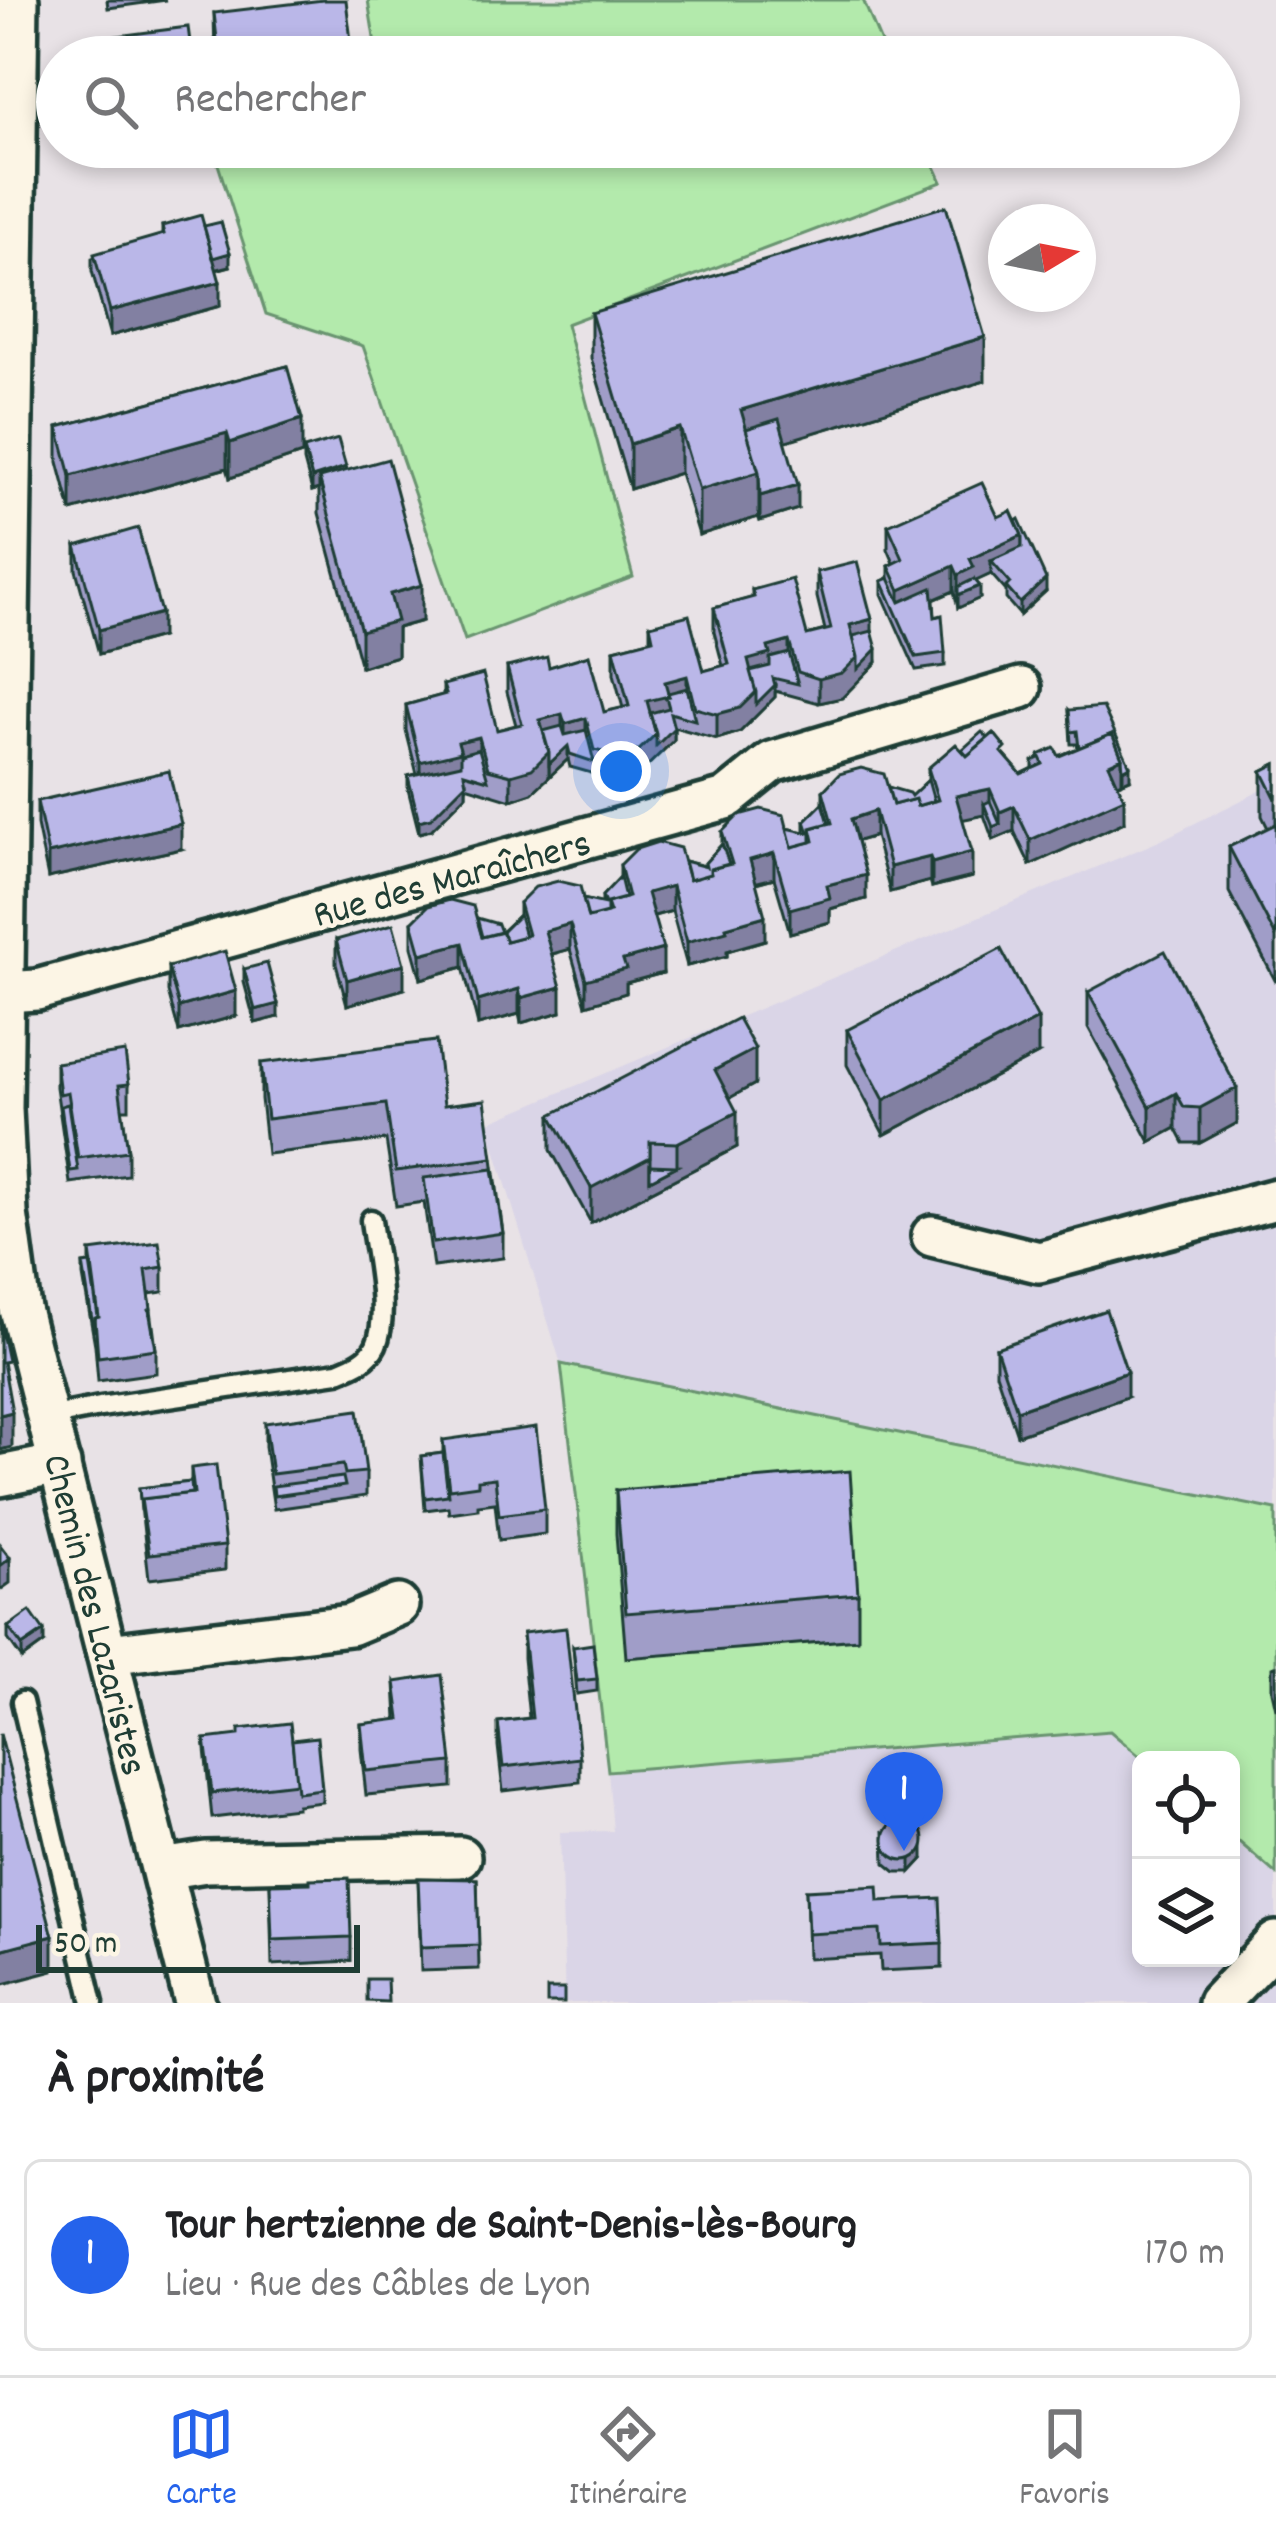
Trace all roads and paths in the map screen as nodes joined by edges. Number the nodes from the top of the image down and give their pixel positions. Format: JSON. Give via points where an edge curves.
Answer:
{"nodes":[{"id":1,"x":18,"y":0,"type":"edge"},
{"id":2,"x":4,"y":600,"type":"edge"},
{"id":3,"x":1021,"y":688,"type":"dead end"},
{"id":4,"x":3,"y":892,"type":"edge"},
{"id":5,"x":5,"y":992,"type":"junction"},
{"id":6,"x":1276,"y":1199,"type":"edge"},
{"id":7,"x":371,"y":1220,"type":"dead end"},
{"id":8,"x":932,"y":1236,"type":"dead end"},
{"id":9,"x":48,"y":1417,"type":"junction"},
{"id":10,"x":59,"y":1464,"type":"junction"},
{"id":11,"x":0,"y":1476,"type":"edge"},
{"id":12,"x":398,"y":1605,"type":"dead end"},
{"id":13,"x":107,"y":1654,"type":"junction"},
{"id":14,"x":22,"y":1702,"type":"dead end"},
{"id":15,"x":460,"y":1857,"type":"dead end"},
{"id":16,"x":162,"y":1869,"type":"junction"},
{"id":17,"x":1276,"y":1942,"type":"edge"},
{"id":18,"x":93,"y":2003,"type":"edge"},
{"id":19,"x":195,"y":2003,"type":"edge"},
{"id":20,"x":1218,"y":2003,"type":"edge"}],
"edges":[{"from":1,"to":2,"type":"street","name":"Chemin des Lazaristes"},
{"from":2,"to":4,"type":"street","name":"Chemin des Lazaristes"},
{"from":3,"to":5,"type":"street","name":"Rue des Maraîchers","via":[[772,762],[726,800],[37,990]]},
{"from":4,"to":5,"type":"street","name":"Chemin des Lazaristes"},
{"from":5,"to":9,"type":"street","name":"Chemin des Lazaristes","via":[[7,1213],[20,1310]]},
{"from":6,"to":8,"type":"street","via":[[1039,1262]]},
{"from":7,"to":9,"type":"lane","via":[[381,1326],[360,1364]]},
{"from":9,"to":10,"type":"street","name":"Chemin des Lazaristes"},
{"from":10,"to":11,"type":"street"},
{"from":10,"to":13,"type":"street","name":"Chemin des Lazaristes"},
{"from":12,"to":13,"type":"street","via":[[350,1625]]},
{"from":13,"to":16,"type":"street","name":"Chemin des Lazaristes"},
{"from":14,"to":18,"type":"lane"},
{"from":15,"to":16,"type":"street"},
{"from":16,"to":19,"type":"street","name":"Chemin des Lazaristes"},
{"from":17,"to":20,"type":"street"}]}
